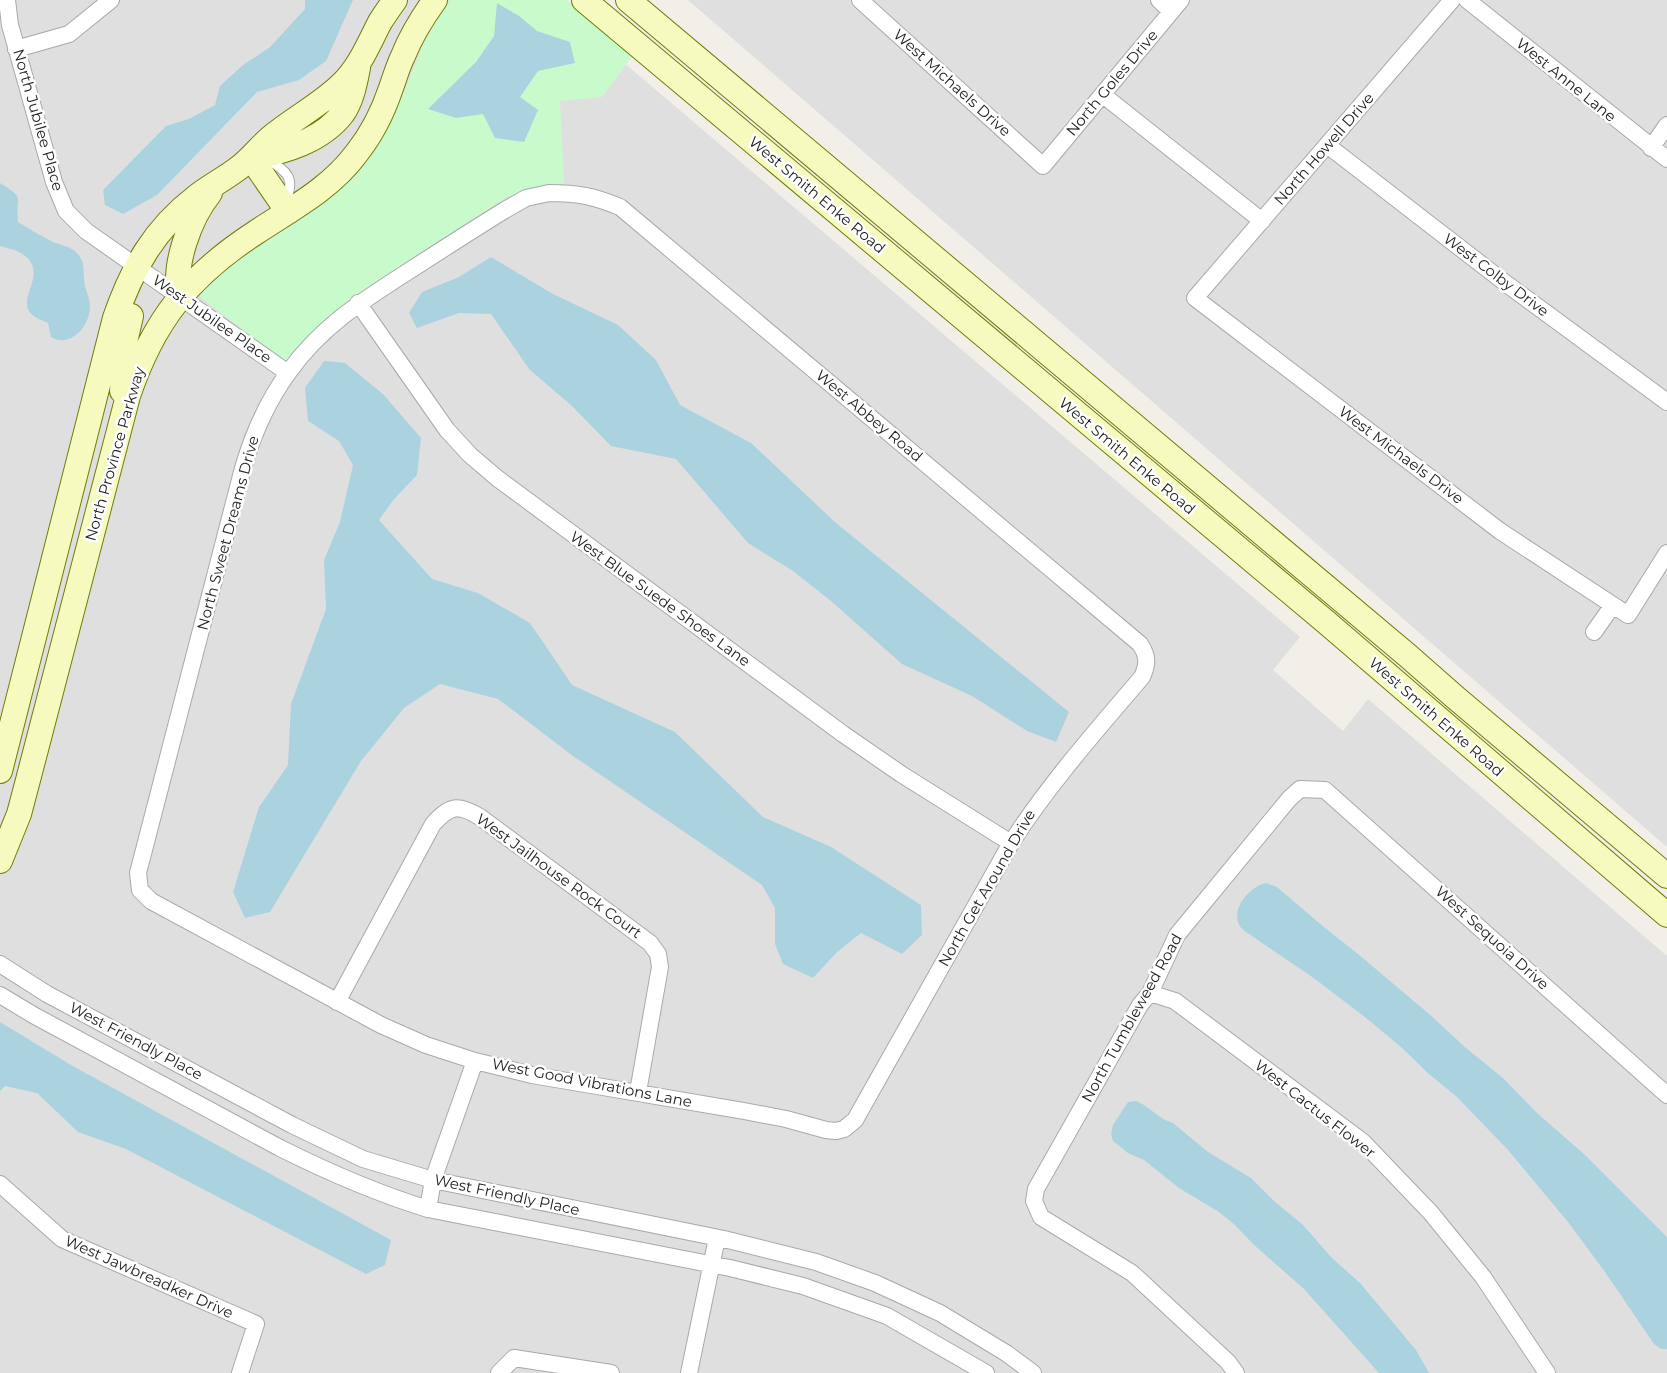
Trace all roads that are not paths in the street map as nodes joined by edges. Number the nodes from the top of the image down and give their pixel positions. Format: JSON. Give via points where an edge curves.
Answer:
{"nodes":[{"id":1,"x":7,"y":0,"type":"edge"},
{"id":2,"x":111,"y":0,"type":"edge"},
{"id":3,"x":395,"y":0,"type":"edge"},
{"id":4,"x":435,"y":0,"type":"edge"},
{"id":5,"x":584,"y":0,"type":"edge"},
{"id":6,"x":628,"y":0,"type":"edge"},
{"id":7,"x":860,"y":0,"type":"edge"},
{"id":8,"x":1159,"y":0,"type":"edge"},
{"id":9,"x":1452,"y":0,"type":"edge"},
{"id":10,"x":1467,"y":0,"type":"edge"},
{"id":11,"x":1176,"y":6,"type":"edge"},
{"id":12,"x":16,"y":49,"type":"junction"},
{"id":13,"x":1103,"y":95,"type":"junction"},
{"id":14,"x":1667,"y":125,"type":"edge"},
{"id":15,"x":1327,"y":145,"type":"junction"},
{"id":16,"x":1651,"y":148,"type":"junction"},
{"id":17,"x":257,"y":157,"type":"junction"},
{"id":18,"x":1667,"y":159,"type":"edge"},
{"id":19,"x":1043,"y":166,"type":"joint"},
{"id":20,"x":222,"y":179,"type":"junction"},
{"id":21,"x":575,"y":193,"type":"joint"},
{"id":22,"x":286,"y":209,"type":"junction"},
{"id":23,"x":1262,"y":221,"type":"junction"},
{"id":24,"x":136,"y":265,"type":"junction"},
{"id":25,"x":180,"y":297,"type":"junction"},
{"id":26,"x":1195,"y":298,"type":"joint"},
{"id":27,"x":358,"y":303,"type":"junction"},
{"id":28,"x":288,"y":373,"type":"junction"},
{"id":29,"x":1667,"y":402,"type":"edge"},
{"id":30,"x":121,"y":421,"type":"junction"},
{"id":31,"x":1667,"y":553,"type":"edge"},
{"id":32,"x":1613,"y":605,"type":"junction"},
{"id":33,"x":1594,"y":632,"type":"dead end"},
{"id":34,"x":1147,"y":660,"type":"joint"},
{"id":35,"x":0,"y":771,"type":"edge"},
{"id":36,"x":1313,"y":790,"type":"joint"},
{"id":37,"x":1011,"y":843,"type":"junction"},
{"id":38,"x":0,"y":861,"type":"edge"},
{"id":39,"x":1667,"y":876,"type":"edge"},
{"id":40,"x":140,"y":890,"type":"joint"},
{"id":41,"x":1667,"y":915,"type":"edge"},
{"id":42,"x":0,"y":964,"type":"edge"},
{"id":43,"x":1150,"y":992,"type":"junction"},
{"id":44,"x":0,"y":995,"type":"edge"},
{"id":45,"x":337,"y":1002,"type":"junction"},
{"id":46,"x":475,"y":1061,"type":"junction"},
{"id":47,"x":638,"y":1092,"type":"junction"},
{"id":48,"x":1667,"y":1095,"type":"edge"},
{"id":49,"x":844,"y":1129,"type":"joint"},
{"id":50,"x":433,"y":1180,"type":"junction"},
{"id":51,"x":0,"y":1184,"type":"edge"},
{"id":52,"x":428,"y":1209,"type":"junction"},
{"id":53,"x":717,"y":1238,"type":"junction"},
{"id":54,"x":710,"y":1264,"type":"junction"},
{"id":55,"x":240,"y":1373,"type":"edge"},
{"id":56,"x":499,"y":1373,"type":"edge"},
{"id":57,"x":611,"y":1373,"type":"edge"},
{"id":58,"x":689,"y":1373,"type":"edge"},
{"id":59,"x":986,"y":1373,"type":"edge"},
{"id":60,"x":1033,"y":1373,"type":"edge"},
{"id":61,"x":1236,"y":1373,"type":"edge"},
{"id":62,"x":1547,"y":1373,"type":"edge"}],
"edges":[{"from":1,"to":12,"type":"street","name":"North Jubilee Place"},
{"from":2,"to":12,"type":"street","via":[[69,34]]},
{"from":3,"to":17,"type":"street","name":"North Province Parkway","via":[[359,63],[344,82],[264,143]]},
{"from":4,"to":22,"type":"street","name":"North Province Parkway","via":[[412,36],[383,110],[356,155],[316,193]]},
{"from":5,"to":41,"type":"street","name":"West Smith Enke Road","via":[[1349,642]]},
{"from":6,"to":39,"type":"street","name":"West Smith Enke Road"},
{"from":7,"to":19,"type":"street","name":"West Michaels Drive"},
{"from":8,"to":11,"type":"street"},
{"from":9,"to":15,"type":"street","name":"North Howell Drive"},
{"from":10,"to":16,"type":"street","name":"West Anne Lane"},
{"from":11,"to":13,"type":"street","name":"North Goles Drive"},
{"from":12,"to":24,"type":"street","name":"North Jubilee Place","via":[[54,182],[66,210],[86,231]]},
{"from":13,"to":19,"type":"street","name":"North Goles Drive"},
{"from":13,"to":23,"type":"street"},
{"from":14,"to":16,"type":"street"},
{"from":15,"to":23,"type":"street","name":"North Howell Drive"},
{"from":15,"to":29,"type":"street","name":"West Colby Drive","via":[[1508,286]]},
{"from":16,"to":18,"type":"street","name":"West Anne Lane"},
{"from":17,"to":20,"type":"street","name":"North Province Parkway"},
{"from":17,"to":22,"type":"street"},
{"from":20,"to":24,"type":"street","name":"North Province Parkway","via":[[174,217]]},
{"from":20,"to":25,"type":"street","via":[[207,197],[188,234],[178,272]]},
{"from":21,"to":27,"type":"street","name":"North Sweet Dreams Drive","via":[[549,193],[526,198]]},
{"from":21,"to":34,"type":"street","name":"West Abbey Road","via":[[620,207],[1140,644]]},
{"from":22,"to":25,"type":"street","name":"North Province Parkway","via":[[235,246]]},
{"from":23,"to":26,"type":"street","name":"North Howell Drive"},
{"from":24,"to":25,"type":"street","name":"West Jubilee Place"},
{"from":24,"to":30,"type":"street","via":[[142,283],[125,342]]},
{"from":24,"to":35,"type":"street","name":"North Province Parkway","via":[[113,325]]},
{"from":25,"to":28,"type":"street","name":"West Jubilee Place"},
{"from":25,"to":30,"type":"street","name":"North Province Parkway","via":[[148,344]]},
{"from":26,"to":32,"type":"street","name":"West Michaels Drive","via":[[1500,531]]},
{"from":27,"to":28,"type":"street","name":"North Sweet Dreams Drive","via":[[306,351]]},
{"from":27,"to":37,"type":"street","name":"West Blue Suede Shoes Lane","via":[[447,430],[497,478],[843,734]]},
{"from":28,"to":40,"type":"street","name":"North Sweet Dreams Drive","via":[[252,437],[243,468],[138,873]]},
{"from":30,"to":38,"type":"street","name":"North Province Parkway","via":[[19,814]]},
{"from":31,"to":32,"type":"street","name":"West Michaels Drive","via":[[1628,615]]},
{"from":32,"to":33,"type":"street"},
{"from":34,"to":37,"type":"street","name":"North Get Around Drive","via":[[1142,677],[1056,779]]},
{"from":36,"to":43,"type":"street","name":"North Tumbleweed Road","via":[[1300,789],[1289,799],[1176,934]]},
{"from":36,"to":48,"type":"street","name":"West Sequoia Drive","via":[[1325,790]]},
{"from":37,"to":49,"type":"street","name":"North Get Around Drive","via":[[855,1120]]},
{"from":40,"to":45,"type":"street","name":"West Good Vibrations Lane","via":[[151,901]]},
{"from":42,"to":50,"type":"street","name":"West Friendly Place","via":[[56,999],[330,1144],[363,1159]]},
{"from":43,"to":61,"type":"street","name":"North Tumbleweed Road","via":[[1036,1189],[1034,1201],[1041,1217],[1132,1273]]},
{"from":43,"to":62,"type":"street","name":"West Cactus Flower","via":[[1175,1001],[1363,1142],[1431,1213],[1483,1276]]},
{"from":44,"to":52,"type":"street","name":"West Friendly Place","via":[[319,1168]]},
{"from":45,"to":46,"type":"street","name":"West Good Vibrations Lane","via":[[426,1045]]},
{"from":45,"to":47,"type":"street","name":"West Jailhouse Rock Court","via":[[433,824],[453,808],[466,809],[650,942],[658,954],[660,967]]},
{"from":46,"to":47,"type":"street","name":"West Good Vibrations Lane","via":[[532,1075]]},
{"from":46,"to":50,"type":"street"},
{"from":47,"to":49,"type":"street","name":"West Good Vibrations Lane","via":[[786,1119],[826,1130]]},
{"from":50,"to":52,"type":"street"},
{"from":50,"to":53,"type":"street","name":"West Friendly Place"},
{"from":51,"to":55,"type":"street","name":"West Jawbreadker Drive","via":[[62,1239],[256,1324]]},
{"from":52,"to":54,"type":"street","name":"West Friendly Place"},
{"from":53,"to":54,"type":"street"},
{"from":53,"to":60,"type":"street","name":"West Friendly Place","via":[[816,1262],[876,1283],[940,1313]]},
{"from":54,"to":58,"type":"street"},
{"from":54,"to":59,"type":"street","name":"West Friendly Place","via":[[803,1286],[887,1316]]},
{"from":56,"to":57,"type":"street","via":[[514,1358]]}]}
